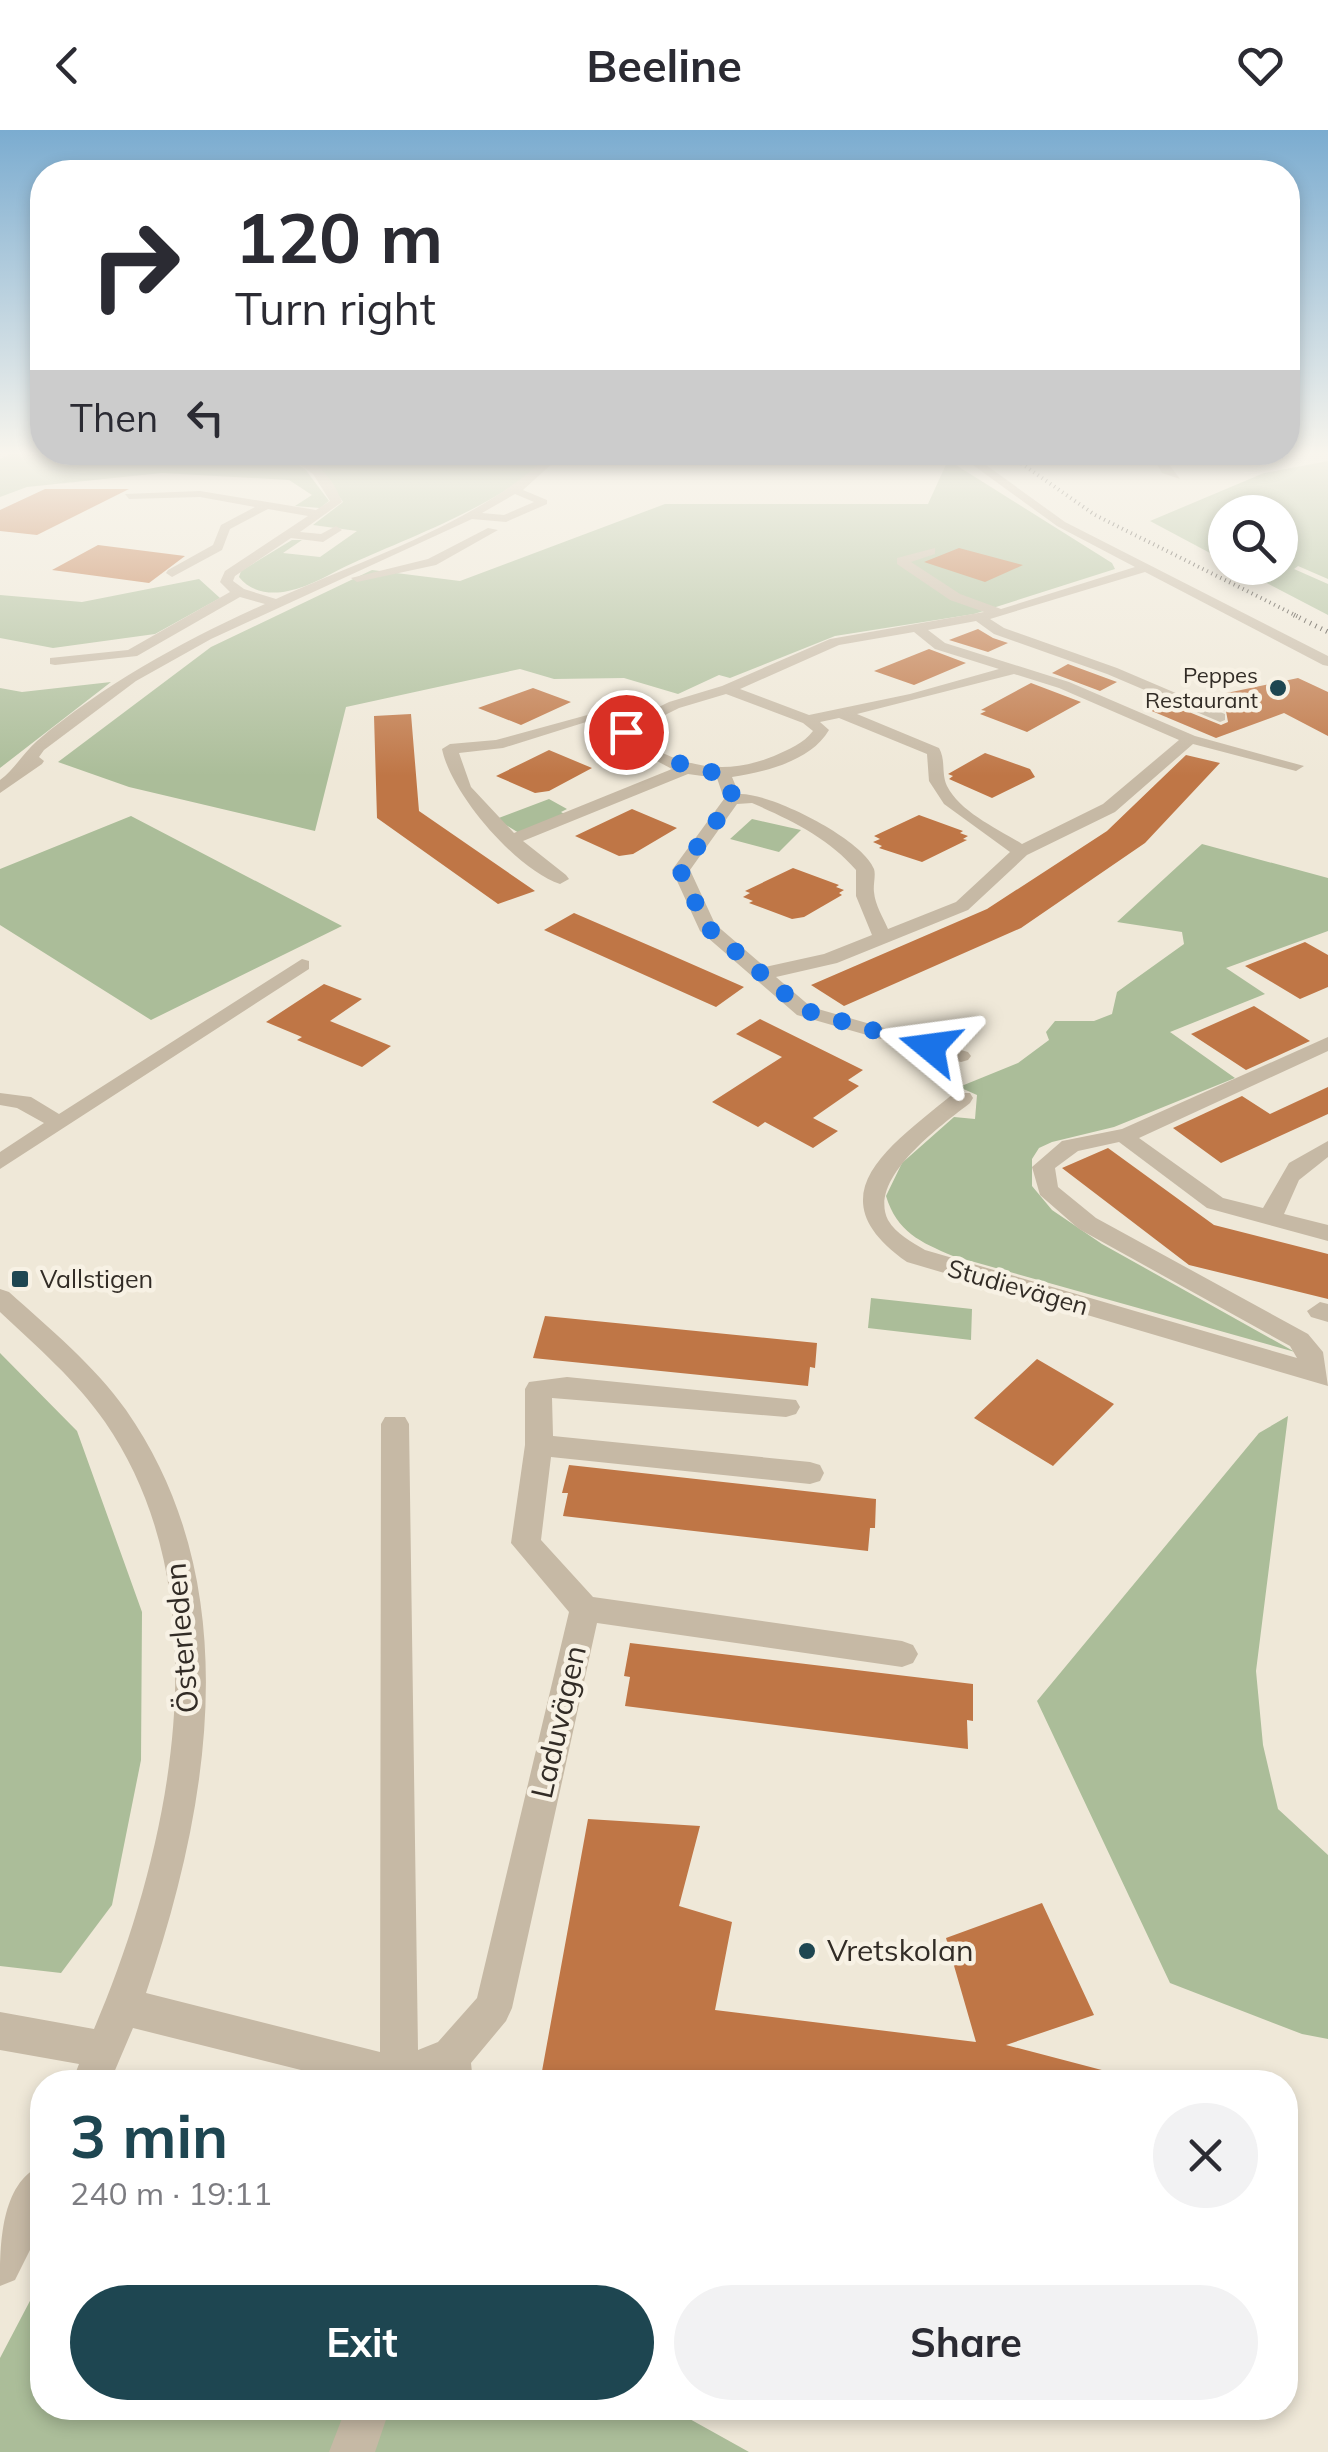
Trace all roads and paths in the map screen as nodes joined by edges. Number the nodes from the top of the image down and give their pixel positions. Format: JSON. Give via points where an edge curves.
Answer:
{"nodes":[{"id":1,"x":197,"y":558,"type":"edge"},
{"id":2,"x":252,"y":558,"type":"edge"},
{"id":3,"x":376,"y":558,"type":"edge"},
{"id":4,"x":439,"y":558,"type":"edge"},
{"id":5,"x":909,"y":558,"type":"edge"},
{"id":6,"x":1127,"y":558,"type":"edge"},
{"id":7,"x":1146,"y":568,"type":"junction"},
{"id":8,"x":172,"y":573,"type":"dead end"},
{"id":9,"x":337,"y":576,"type":"junction"},
{"id":10,"x":239,"y":592,"type":"junction"},
{"id":11,"x":277,"y":604,"type":"junction"},
{"id":12,"x":1001,"y":613,"type":"junction"},
{"id":13,"x":978,"y":617,"type":"junction"},
{"id":14,"x":918,"y":629,"type":"junction"},
{"id":15,"x":55,"y":661,"type":"dead end"},
{"id":16,"x":1328,"y":662,"type":"edge"},
{"id":17,"x":1014,"y":669,"type":"junction"},
{"id":18,"x":727,"y":689,"type":"junction"},
{"id":19,"x":597,"y":714,"type":"dead end"},
{"id":20,"x":843,"y":714,"type":"junction"},
{"id":21,"x":1220,"y":717,"type":"dead end"},
{"id":22,"x":808,"y":720,"type":"junction"},
{"id":23,"x":573,"y":722,"type":"junction"},
{"id":24,"x":629,"y":727,"type":"junction"},
{"id":25,"x":1190,"y":739,"type":"junction"},
{"id":26,"x":1296,"y":766,"type":"dead end"},
{"id":27,"x":690,"y":768,"type":"junction"},
{"id":28,"x":723,"y":776,"type":"junction"},
{"id":29,"x":0,"y":788,"type":"edge"},
{"id":30,"x":732,"y":800,"type":"junction"},
{"id":31,"x":512,"y":840,"type":"junction"},
{"id":32,"x":1021,"y":852,"type":"junction"},
{"id":33,"x":560,"y":879,"type":"dead end"},
{"id":34,"x":883,"y":938,"type":"junction"},
{"id":35,"x":302,"y":965,"type":"dead end"},
{"id":36,"x":761,"y":974,"type":"junction"},
{"id":37,"x":1328,"y":1042,"type":"edge"},
{"id":38,"x":962,"y":1056,"type":"dead end"},
{"id":39,"x":962,"y":1098,"type":"dead end"},
{"id":40,"x":0,"y":1099,"type":"edge"},
{"id":41,"x":59,"y":1123,"type":"junction"},
{"id":42,"x":1126,"y":1135,"type":"junction"},
{"id":43,"x":1328,"y":1148,"type":"edge"},
{"id":44,"x":0,"y":1162,"type":"edge"},
{"id":45,"x":1270,"y":1218,"type":"junction"},
{"id":46,"x":1328,"y":1233,"type":"edge"},
{"id":47,"x":0,"y":1298,"type":"edge"},
{"id":48,"x":1320,"y":1374,"type":"edge"},
{"id":49,"x":786,"y":1407,"type":"dead end"},
{"id":50,"x":395,"y":1424,"type":"dead end"},
{"id":51,"x":539,"y":1444,"type":"junction"},
{"id":52,"x":810,"y":1473,"type":"dead end"},
{"id":53,"x":584,"y":1609,"type":"junction"},
{"id":54,"x":902,"y":1654,"type":"dead end"},
{"id":55,"x":125,"y":2007,"type":"junction"},
{"id":56,"x":0,"y":2030,"type":"edge"},
{"id":57,"x":98,"y":2066,"type":"edge"},
{"id":58,"x":375,"y":2070,"type":"edge"},
{"id":59,"x":399,"y":2070,"type":"edge"},
{"id":60,"x":452,"y":2070,"type":"edge"},
{"id":61,"x":30,"y":2208,"type":"edge"},
{"id":62,"x":0,"y":2265,"type":"edge"},
{"id":63,"x":364,"y":2420,"type":"edge"},
{"id":64,"x":352,"y":2452,"type":"edge"}],
"edges":[{"from":1,"to":8,"type":"street"},
{"from":2,"to":10,"type":"street","via":[[229,574],[226,582]]},
{"from":3,"to":9,"type":"street"},
{"from":4,"to":9,"type":"street","via":[[361,578]]},
{"from":5,"to":12,"type":"street","via":[[902,561],[955,597]]},
{"from":6,"to":7,"type":"street"},
{"from":7,"to":12,"type":"street"},
{"from":7,"to":16,"type":"street"},
{"from":9,"to":11,"type":"street"},
{"from":10,"to":11,"type":"street"},
{"from":10,"to":15,"type":"street","via":[[132,653]]},
{"from":11,"to":29,"type":"street","via":[[131,678]]},
{"from":12,"to":13,"type":"street"},
{"from":13,"to":14,"type":"street"},
{"from":13,"to":21,"type":"street"},
{"from":14,"to":17,"type":"street","via":[[940,646]]},
{"from":14,"to":18,"type":"street","via":[[835,642]]},
{"from":17,"to":20,"type":"street"},
{"from":17,"to":25,"type":"street"},
{"from":18,"to":22,"type":"street"},
{"from":18,"to":24,"type":"street"},
{"from":19,"to":23,"type":"street"},
{"from":20,"to":22,"type":"street"},
{"from":20,"to":32,"type":"street","via":[[933,751],[943,791]]},
{"from":22,"to":28,"type":"street","via":[[821,730],[809,745],[757,770]]},
{"from":23,"to":24,"type":"street"},
{"from":23,"to":31,"type":"street","via":[[498,745],[450,749],[450,764],[466,790]]},
{"from":24,"to":27,"type":"street","via":[[628,740],[638,747]]},
{"from":25,"to":26,"type":"street"},
{"from":25,"to":32,"type":"street","via":[[1110,808]]},
{"from":27,"to":28,"type":"street"},
{"from":27,"to":31,"type":"street"},
{"from":28,"to":30,"type":"street"},
{"from":30,"to":34,"type":"street","via":[[754,798],[796,816],[852,854],[865,870],[865,896]]},
{"from":30,"to":36,"type":"street","via":[[680,870],[707,927]]},
{"from":31,"to":33,"type":"street"},
{"from":32,"to":34,"type":"street","via":[[962,906]]},
{"from":34,"to":36,"type":"street","via":[[830,959]]},
{"from":35,"to":41,"type":"street"},
{"from":36,"to":38,"type":"street","via":[[804,1010]]},
{"from":37,"to":42,"type":"street"},
{"from":39,"to":48,"type":"street","name":"Studievägen","via":[[889,1162],[872,1192],[872,1211],[895,1246]]},
{"from":40,"to":41,"type":"street","via":[[23,1102]]},
{"from":41,"to":44,"type":"street"},
{"from":42,"to":45,"type":"street","via":[[1215,1202]]},
{"from":42,"to":48,"type":"street","via":[[1056,1150],[1043,1167],[1048,1191],[1124,1246],[1299,1340]]},
{"from":43,"to":45,"type":"street","via":[[1299,1162]]},
{"from":45,"to":46,"type":"street"},
{"from":47,"to":55,"type":"street","name":"Österleden","via":[[90,1382],[128,1435],[162,1500],[184,1595],[193,1712],[182,1810]]},
{"from":49,"to":51,"type":"street","via":[[567,1386],[538,1390]]},
{"from":50,"to":59,"type":"street"},
{"from":51,"to":52,"type":"street"},
{"from":51,"to":53,"type":"street","via":[[526,1543]]},
{"from":53,"to":54,"type":"street"},
{"from":53,"to":60,"type":"street","name":"Laduvägen","via":[[494,2008]]},
{"from":55,"to":57,"type":"street","name":"Österleden"},
{"from":55,"to":58,"type":"street"},
{"from":56,"to":57,"type":"street"},
{"from":61,"to":62,"type":"street"},
{"from":63,"to":64,"type":"street"}]}
